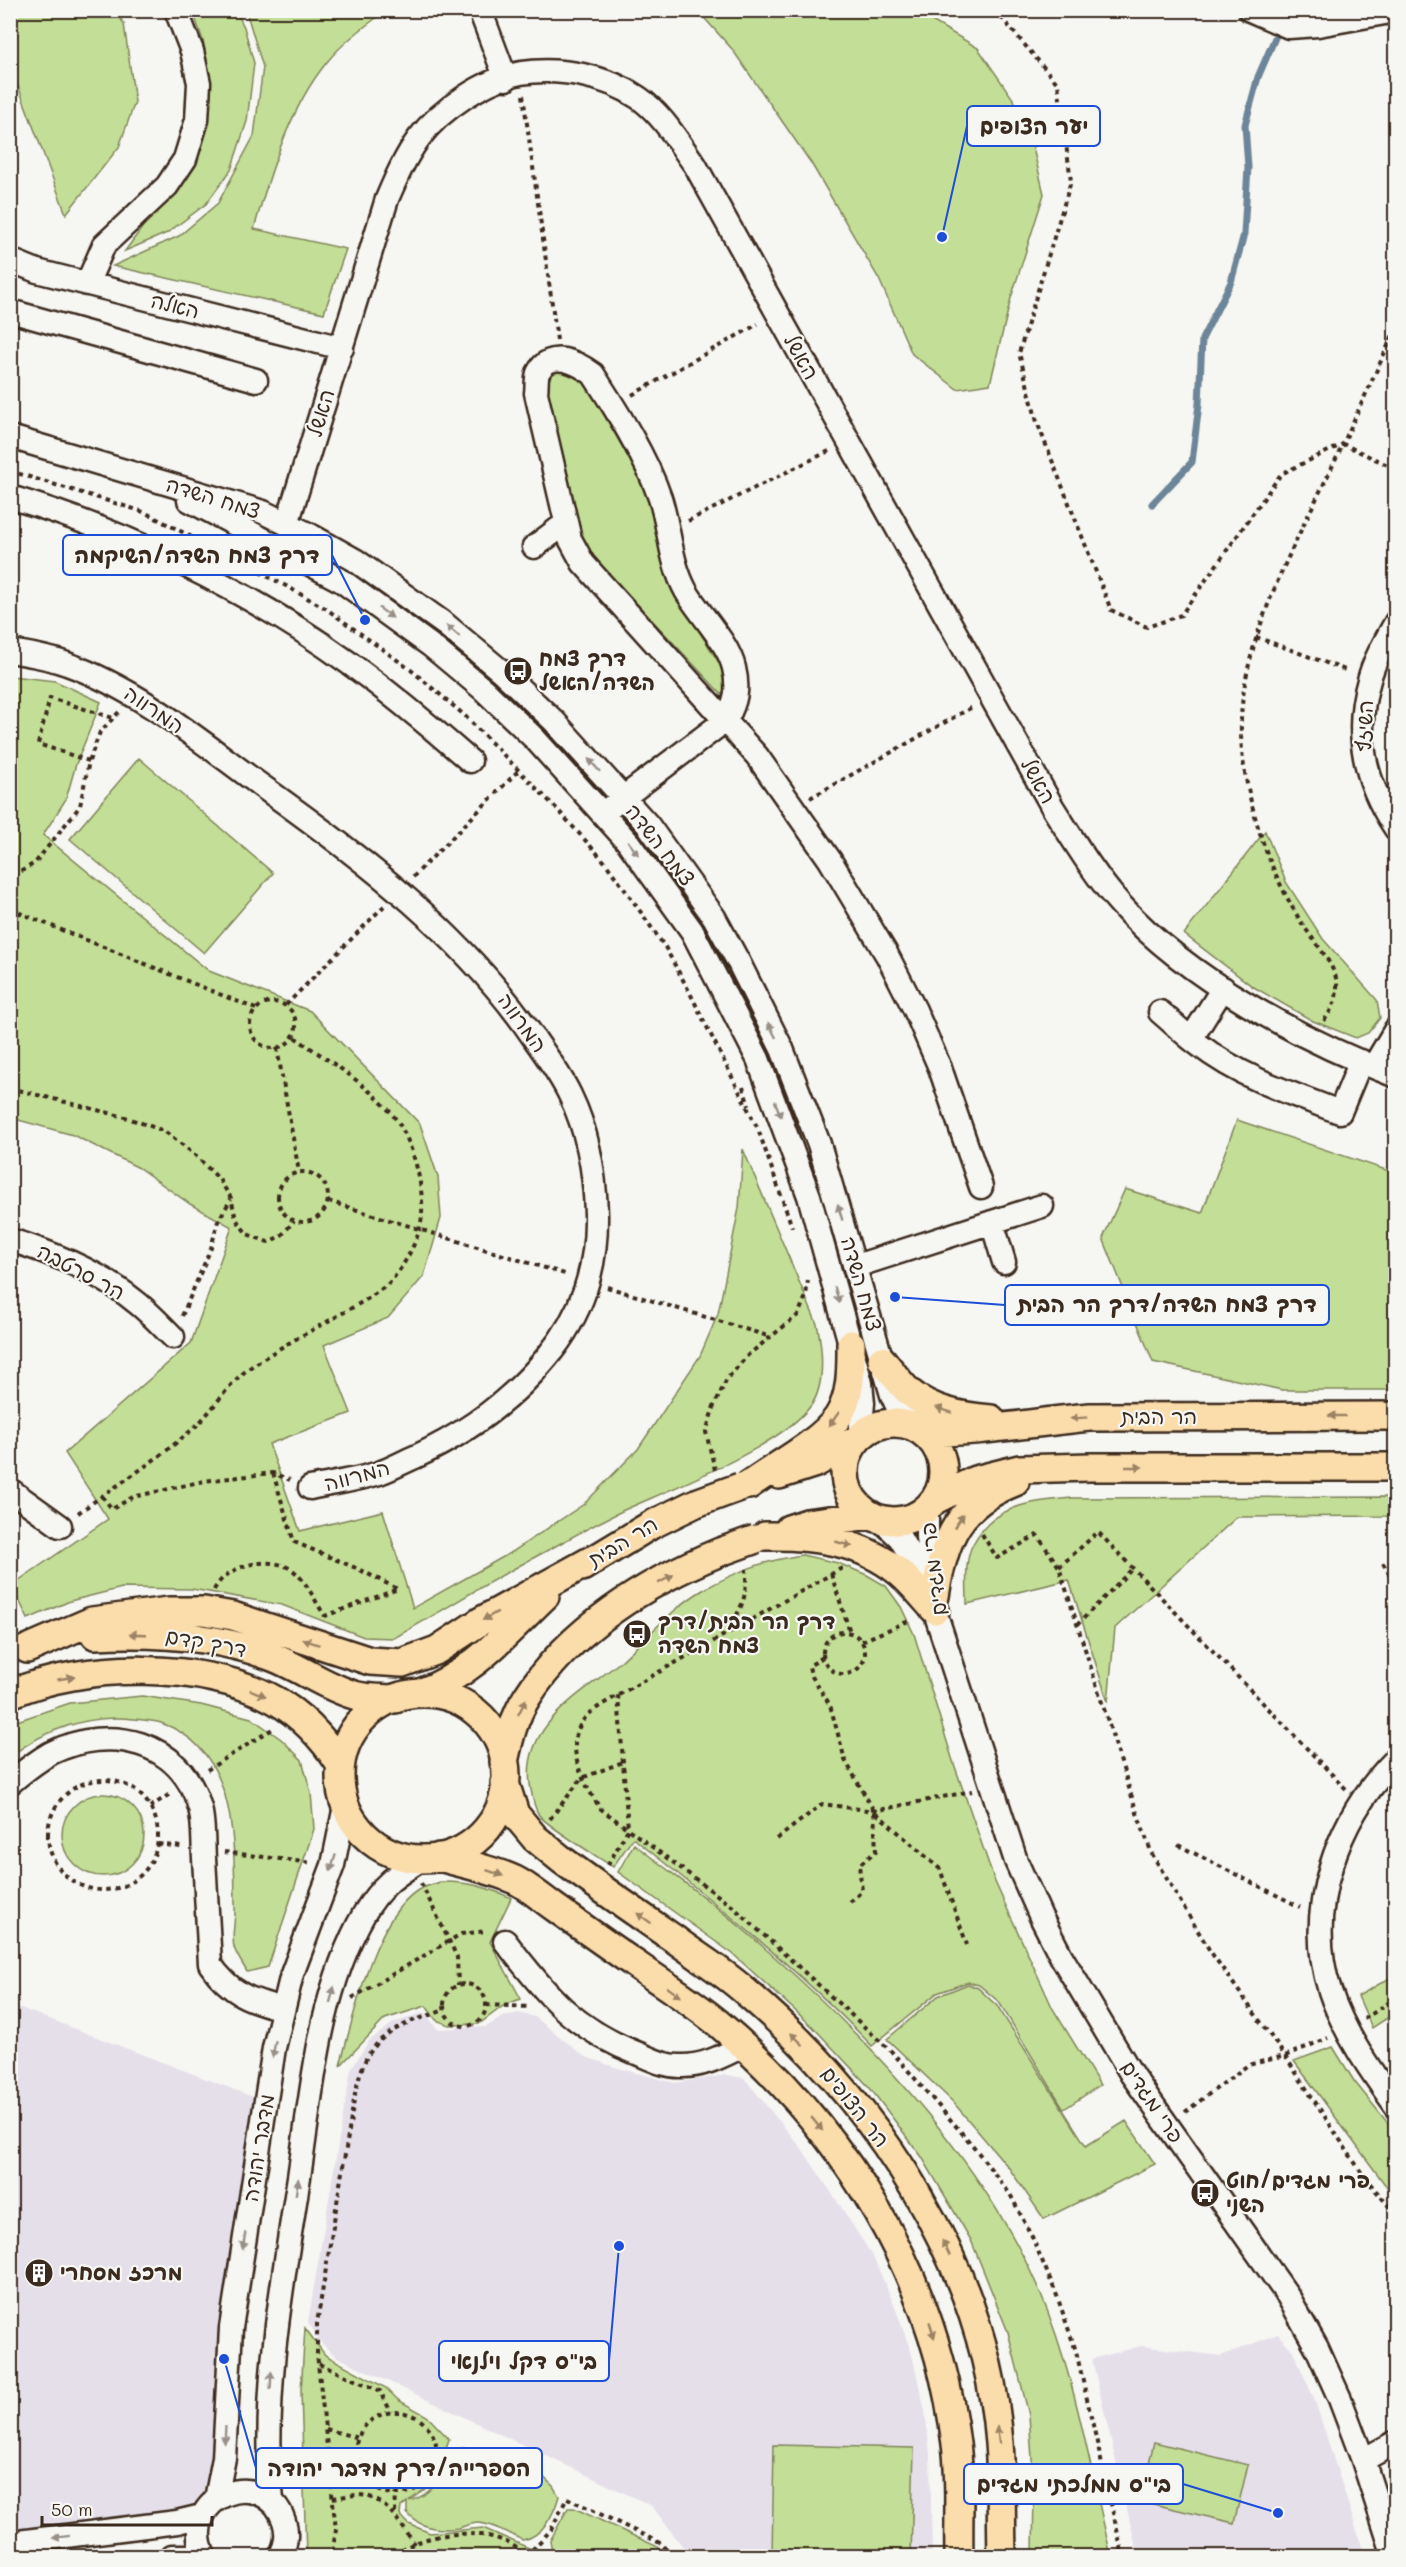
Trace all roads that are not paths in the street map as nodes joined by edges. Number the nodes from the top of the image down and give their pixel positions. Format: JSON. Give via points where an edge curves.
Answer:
{"nodes":[{"id":1,"x":176,"y":10,"type":"edge"},
{"id":2,"x":480,"y":10,"type":"edge"},
{"id":3,"x":1250,"y":10,"type":"edge"},
{"id":4,"x":1395,"y":10,"type":"edge"},
{"id":5,"x":513,"y":76,"type":"junction"},
{"id":6,"x":10,"y":260,"type":"edge"},
{"id":7,"x":87,"y":284,"type":"junction"},
{"id":8,"x":10,"y":312,"type":"edge"},
{"id":9,"x":342,"y":348,"type":"junction"},
{"id":10,"x":256,"y":380,"type":"dead end"},
{"id":11,"x":10,"y":437,"type":"edge"},
{"id":12,"x":153,"y":480,"type":"junction"},
{"id":13,"x":10,"y":497,"type":"edge"},
{"id":14,"x":566,"y":523,"type":"junction"},
{"id":15,"x":288,"y":524,"type":"junction"},
{"id":16,"x":534,"y":548,"type":"dead end"},
{"id":17,"x":1395,"y":621,"type":"edge"},
{"id":18,"x":10,"y":651,"type":"edge"},
{"id":19,"x":726,"y":720,"type":"junction"},
{"id":20,"x":470,"y":761,"type":"dead end"},
{"id":21,"x":623,"y":797,"type":"junction"},
{"id":22,"x":603,"y":813,"type":"junction"},
{"id":23,"x":1395,"y":829,"type":"edge"},
{"id":24,"x":1223,"y":988,"type":"junction"},
{"id":25,"x":1160,"y":1012,"type":"dead end"},
{"id":26,"x":1395,"y":1029,"type":"edge"},
{"id":27,"x":1191,"y":1039,"type":"junction"},
{"id":28,"x":1367,"y":1064,"type":"junction"},
{"id":29,"x":1395,"y":1076,"type":"edge"},
{"id":30,"x":981,"y":1187,"type":"dead end"},
{"id":31,"x":1042,"y":1206,"type":"dead end"},
{"id":32,"x":992,"y":1222,"type":"junction"},
{"id":33,"x":10,"y":1240,"type":"edge"},
{"id":34,"x":1004,"y":1262,"type":"dead end"},
{"id":35,"x":856,"y":1266,"type":"junction"},
{"id":36,"x":173,"y":1336,"type":"road end"},
{"id":37,"x":851,"y":1344,"type":"junction"},
{"id":38,"x":882,"y":1360,"type":"junction"},
{"id":39,"x":1395,"y":1416,"type":"edge"},
{"id":40,"x":1043,"y":1421,"type":"junction"},
{"id":41,"x":918,"y":1429,"type":"junction"},
{"id":42,"x":858,"y":1438,"type":"junction"},
{"id":43,"x":1066,"y":1467,"type":"junction"},
{"id":44,"x":1395,"y":1467,"type":"edge"},
{"id":45,"x":735,"y":1483,"type":"junction"},
{"id":46,"x":310,"y":1488,"type":"road end"},
{"id":47,"x":10,"y":1490,"type":"edge"},
{"id":48,"x":931,"y":1503,"type":"junction"},
{"id":49,"x":875,"y":1517,"type":"junction"},
{"id":50,"x":60,"y":1526,"type":"road end"},
{"id":51,"x":761,"y":1537,"type":"junction"},
{"id":52,"x":597,"y":1557,"type":"junction"},
{"id":53,"x":937,"y":1612,"type":"junction"},
{"id":54,"x":19,"y":1651,"type":"edge"},
{"id":55,"x":10,"y":1694,"type":"edge"},
{"id":56,"x":407,"y":1696,"type":"junction"},
{"id":57,"x":1395,"y":1759,"type":"edge"},
{"id":58,"x":340,"y":1764,"type":"junction"},
{"id":59,"x":505,"y":1772,"type":"junction"},
{"id":60,"x":10,"y":1783,"type":"edge"},
{"id":61,"x":345,"y":1806,"type":"junction"},
{"id":62,"x":424,"y":1860,"type":"junction"},
{"id":63,"x":505,"y":1941,"type":"road end"},
{"id":64,"x":283,"y":2009,"type":"junction"},
{"id":65,"x":743,"y":2046,"type":"junction"},
{"id":66,"x":1395,"y":2106,"type":"edge"},
{"id":67,"x":1395,"y":2442,"type":"edge"},
{"id":68,"x":1363,"y":2460,"type":"junction"},
{"id":69,"x":272,"y":2501,"type":"junction"},
{"id":70,"x":209,"y":2508,"type":"junction"},
{"id":71,"x":10,"y":2543,"type":"edge"},
{"id":72,"x":281,"y":2555,"type":"edge"},
{"id":73,"x":172,"y":2556,"type":"edge"},
{"id":74,"x":191,"y":2556,"type":"edge"},
{"id":75,"x":204,"y":2556,"type":"edge"},
{"id":76,"x":959,"y":2556,"type":"edge"},
{"id":77,"x":1002,"y":2556,"type":"edge"},
{"id":78,"x":1394,"y":2556,"type":"edge"}],
"edges":[{"from":1,"to":7,"type":"street","via":[[200,83],[197,120],[184,159],[167,186],[105,245]]},
{"from":2,"to":5,"type":"street"},
{"from":3,"to":4,"type":"street","via":[[1289,27],[1329,24]]},
{"from":5,"to":9,"type":"street","name":"האשל","via":[[472,93],[444,112],[405,159],[387,199]]},
{"from":5,"to":24,"type":"street","name":"האשל","via":[[584,75],[615,85],[661,118],[695,165],[1072,839],[1121,905],[1197,973]]},
{"from":6,"to":7,"type":"street","name":"האלה"},
{"from":7,"to":9,"type":"street","name":"האלה"},
{"from":8,"to":10,"type":"street"},
{"from":9,"to":15,"type":"street","name":"האשל"},
{"from":11,"to":12,"type":"street","name":"צמח השדה"},
{"from":12,"to":15,"type":"street","name":"צמח השדה","via":[[263,512]]},
{"from":12,"to":22,"type":"street","name":"צמח השדה","one_way":true,"via":[[342,581],[430,645],[535,738]]},
{"from":13,"to":20,"type":"street","via":[[128,538],[258,606],[349,663]]},
{"from":14,"to":16,"type":"street"},
{"from":14,"to":19,"type":"street","via":[[583,563]]},
{"from":14,"to":19,"type":"street","via":[[536,393],[538,373],[548,362],[560,358],[578,363],[593,374],[654,479],[675,564],[686,590],[734,664],[736,701]]},
{"from":21,"to":15,"type":"street","name":"צמח השדה","one_way":true,"via":[[554,721],[446,625],[355,560]]},
{"from":17,"to":23,"type":"street","name":"השיזף","via":[[1369,679],[1363,713],[1363,759],[1382,808]]},
{"from":18,"to":46,"type":"street","name":"המרווה","via":[[65,663],[134,696],[371,867],[453,942],[517,1012],[570,1095],[585,1135],[593,1170],[596,1231],[590,1282],[556,1346],[531,1378],[463,1432],[381,1472]]},
{"from":19,"to":21,"type":"street"},
{"from":19,"to":30,"type":"street","via":[[794,807],[858,905],[915,1010],[940,1068]]},
{"from":21,"to":22,"type":"street"},
{"from":35,"to":21,"type":"street","name":"צמח השדה","one_way":true,"via":[[819,1144],[782,1049],[714,917],[680,867]]},
{"from":22,"to":37,"type":"street","name":"צמח השדה","one_way":true,"via":[[692,931],[758,1059],[805,1185]]},
{"from":24,"to":27,"type":"street"},
{"from":24,"to":28,"type":"street","name":"האשל","via":[[1312,1040]]},
{"from":25,"to":27,"type":"street"},
{"from":26,"to":28,"type":"street"},
{"from":27,"to":28,"type":"street","via":[[1236,1068],[1340,1112]]},
{"from":28,"to":29,"type":"street","name":"האשל"},
{"from":31,"to":32,"type":"street"},
{"from":32,"to":34,"type":"street"},
{"from":32,"to":35,"type":"street"},
{"from":33,"to":36,"type":"street","name":"הר סרטבה","via":[[32,1246],[105,1282],[134,1300]]},
{"from":35,"to":38,"type":"street","name":"צמח השדה"},
{"from":37,"to":42,"type":"street","name":"צמח השדה","via":[[863,1403]]},
{"from":37,"to":45,"type":"main road","one_way":true,"via":[[850,1383],[838,1417],[824,1432]]},
{"from":40,"to":38,"type":"main road","one_way":true,"via":[[980,1418],[941,1410],[910,1392]]},
{"from":38,"to":41,"type":"street","name":"צמח השדה","via":[[892,1395]]},
{"from":39,"to":40,"type":"main road","name":"הר הבית","one_way":true,"via":[[1090,1417]]},
{"from":40,"to":41,"type":"main road","name":"הר הבית","via":[[977,1431]]},
{"from":41,"to":42,"type":"main road","via":[[885,1423]]},
{"from":41,"to":48,"type":"main road","via":[[938,1448],[943,1467],[942,1484]]},
{"from":42,"to":45,"type":"main road","name":"הר הבית","via":[[816,1463]]},
{"from":42,"to":49,"type":"main road","via":[[845,1465],[846,1483],[853,1498]]},
{"from":43,"to":44,"type":"main road","one_way":true},
{"from":43,"to":48,"type":"main road","via":[[1019,1469],[975,1480]]},
{"from":53,"to":43,"type":"main road","one_way":true,"via":[[938,1572],[950,1537],[967,1510],[997,1489]]},
{"from":45,"to":52,"type":"main road","name":"הר הבית","bridge":true},
{"from":47,"to":50,"type":"street"},
{"from":48,"to":49,"type":"main road","via":[[907,1519]]},
{"from":48,"to":53,"type":"street","name":"פרי מגדים","via":[[927,1537]]},
{"from":49,"to":51,"type":"main road","via":[[807,1523]]},
{"from":49,"to":53,"type":"street","name":"פרי מגדים","via":[[900,1538],[918,1567]]},
{"from":51,"to":53,"type":"main road","one_way":true,"via":[[820,1539],[869,1553],[901,1574]]},
{"from":59,"to":51,"type":"main road","one_way":true,"bridge":true,"via":[[512,1728],[526,1698],[584,1633],[649,1588],[720,1552]]},
{"from":52,"to":54,"type":"main road","one_way":true,"via":[[437,1650],[402,1663],[370,1661],[233,1616],[204,1611],[169,1611],[92,1621]]},
{"from":52,"to":56,"type":"main road","name":"הר הבית","via":[[548,1592],[463,1672],[445,1684]]},
{"from":53,"to":68,"type":"street","name":"פרי מגדים","via":[[1016,1861],[1061,1956],[1132,2074],[1288,2296],[1317,2348]]},
{"from":56,"to":54,"type":"main road","name":"דרך קדם","one_way":true,"via":[[352,1695],[270,1656],[238,1645],[201,1639],[99,1635]]},
{"from":55,"to":58,"type":"main road","name":"דרך קדם","one_way":true,"via":[[57,1679],[93,1673],[163,1672],[228,1682],[266,1696],[295,1715],[326,1742]]},
{"from":56,"to":58,"type":"main road","via":[[385,1702],[361,1720]]},
{"from":56,"to":59,"type":"main road","via":[[447,1698],[474,1711],[495,1736]]},
{"from":57,"to":66,"type":"street","via":[[1369,1788],[1333,1856],[1324,1887],[1322,1918],[1329,1989],[1347,2031]]},
{"from":58,"to":61,"type":"main road"},
{"from":59,"to":62,"type":"main road","via":[[503,1796],[493,1820],[479,1837],[464,1848]]},
{"from":77,"to":59,"type":"main road","name":"הר הצופים","one_way":true,"via":[[999,2443],[982,2348],[948,2253],[915,2191],[862,2112],[832,2075],[777,2020],[736,1984],[535,1838],[515,1814]]},
{"from":60,"to":64,"type":"street","via":[[52,1753],[105,1739],[136,1742],[158,1750],[175,1763],[189,1782],[200,1809],[210,1964],[235,1992],[250,2001]]},
{"from":61,"to":62,"type":"main road","via":[[362,1832],[382,1849]]},
{"from":61,"to":64,"type":"street","name":"מדבר יהודה","one_way":true,"via":[[333,1865],[302,1944]]},
{"from":62,"to":65,"type":"main road","name":"הר הצופים","one_way":true,"via":[[516,1881],[684,1998]]},
{"from":69,"to":62,"type":"street","name":"מדבר יהודה","one_way":true,"via":[[268,2461],[275,2334],[317,2057],[328,2010],[364,1913],[386,1882]]},
{"from":63,"to":65,"type":"street","via":[[561,2007],[593,2033],[623,2048],[681,2067],[700,2064]]},
{"from":64,"to":70,"type":"street","name":"מדבר יהודה","one_way":true,"via":[[231,2328],[224,2458]]},
{"from":65,"to":76,"type":"main road","name":"הר הצופים","one_way":true,"via":[[774,2075],[856,2177],[909,2271],[927,2312],[941,2359],[957,2446]]},
{"from":67,"to":68,"type":"street"},
{"from":68,"to":78,"type":"street","name":"פרי מגדים"},
{"from":69,"to":70,"type":"street","via":[[258,2493],[238,2490]]},
{"from":69,"to":72,"type":"street","via":[[286,2528]]},
{"from":70,"to":71,"type":"street","one_way":true,"via":[[177,2522]]},
{"from":70,"to":75,"type":"street","name":"מדבר יהודה","via":[[199,2526]]},
{"from":73,"to":74,"type":"street"}]}
